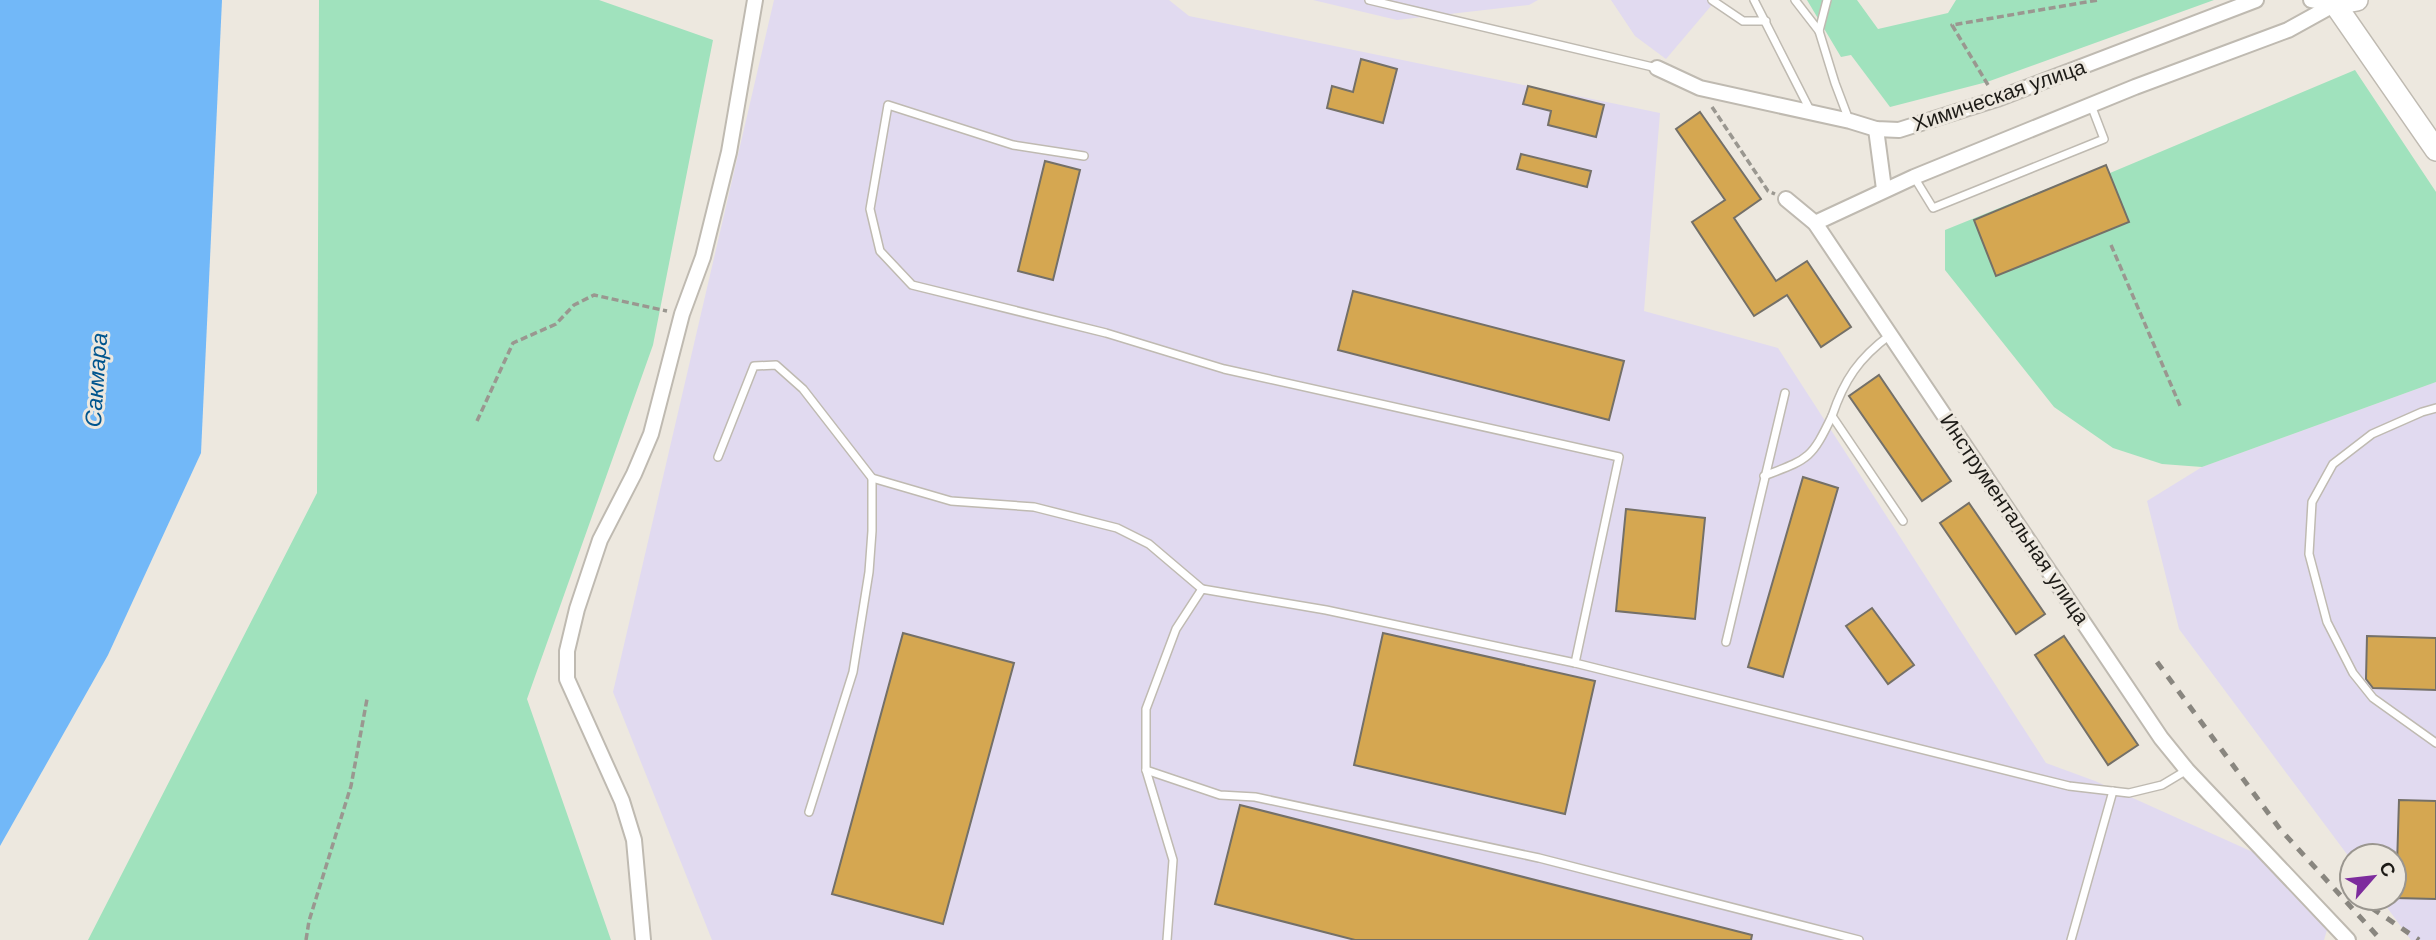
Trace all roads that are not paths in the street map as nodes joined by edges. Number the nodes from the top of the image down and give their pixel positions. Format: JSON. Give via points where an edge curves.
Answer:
{"nodes":[{"id":1,"x":755,"y":0,"type":"edge"},
{"id":2,"x":1369,"y":0,"type":"edge"},
{"id":3,"x":1712,"y":0,"type":"edge"},
{"id":4,"x":1754,"y":0,"type":"edge"},
{"id":5,"x":1795,"y":0,"type":"edge"},
{"id":6,"x":1827,"y":0,"type":"edge"},
{"id":7,"x":2256,"y":0,"type":"edge"},
{"id":8,"x":2311,"y":0,"type":"edge"},
{"id":9,"x":2357,"y":0,"type":"edge"},
{"id":10,"x":2333,"y":2,"type":"edge"},
{"id":11,"x":1766,"y":21,"type":"junction"},
{"id":12,"x":1819,"y":31,"type":"junction"},
{"id":13,"x":1657,"y":68,"type":"joint"},
{"id":14,"x":2091,"y":105,"type":"junction"},
{"id":15,"x":1812,"y":114,"type":"junction"},
{"id":16,"x":1850,"y":121,"type":"junction"},
{"id":17,"x":1876,"y":130,"type":"junction"},
{"id":18,"x":2436,"y":150,"type":"edge"},
{"id":19,"x":1084,"y":156,"type":"dead end"},
{"id":20,"x":1914,"y":177,"type":"junction"},
{"id":21,"x":1884,"y":189,"type":"junction"},
{"id":22,"x":1786,"y":199,"type":"road end"},
{"id":23,"x":1815,"y":223,"type":"junction"},
{"id":24,"x":1891,"y":334,"type":"junction"},
{"id":25,"x":1785,"y":393,"type":"dead end"},
{"id":26,"x":2436,"y":408,"type":"edge"},
{"id":27,"x":1832,"y":416,"type":"junction"},
{"id":28,"x":718,"y":457,"type":"dead end"},
{"id":29,"x":1764,"y":476,"type":"junction"},
{"id":30,"x":872,"y":478,"type":"junction"},
{"id":31,"x":1903,"y":521,"type":"dead end"},
{"id":32,"x":1202,"y":589,"type":"junction"},
{"id":33,"x":1726,"y":642,"type":"dead end"},
{"id":34,"x":1575,"y":663,"type":"junction"},
{"id":35,"x":2436,"y":744,"type":"edge"},
{"id":36,"x":1146,"y":769,"type":"junction"},
{"id":37,"x":2187,"y":770,"type":"junction"},
{"id":38,"x":2113,"y":791,"type":"junction"},
{"id":39,"x":809,"y":812,"type":"dead end"},
{"id":40,"x":643,"y":940,"type":"edge"},
{"id":41,"x":1167,"y":940,"type":"edge"},
{"id":42,"x":1859,"y":940,"type":"edge"},
{"id":43,"x":2071,"y":940,"type":"edge"},
{"id":44,"x":2348,"y":940,"type":"edge"}],
"edges":[{"from":1,"to":40,"type":"street","via":[[743,77],[703,257],[682,314],[650,434],[600,540],[567,651],[567,679],[622,801],[634,840]]},
{"from":2,"to":13,"type":"lane"},
{"from":3,"to":11,"type":"lane","via":[[1743,21]]},
{"from":4,"to":11,"type":"lane"},
{"from":5,"to":12,"type":"lane"},
{"from":6,"to":12,"type":"lane"},
{"from":7,"to":17,"type":"street","name":"Химическая улица","via":[[1997,99],[1899,130]]},
{"from":8,"to":10,"type":"street","name":"Химическая улица"},
{"from":9,"to":10,"type":"street","name":"Химическая улица"},
{"from":10,"to":14,"type":"street","name":"Химическая улица","via":[[2288,30]]},
{"from":10,"to":18,"type":"street"},
{"from":11,"to":15,"type":"lane"},
{"from":12,"to":16,"type":"lane"},
{"from":13,"to":15,"type":"street","name":"Химическая улица","via":[[1700,88]]},
{"from":14,"to":20,"type":"street","name":"Химическая улица"},
{"from":14,"to":20,"type":"lane","via":[[2104,139],[1933,208]]},
{"from":15,"to":16,"type":"street","name":"Химическая улица"},
{"from":16,"to":17,"type":"street","name":"Химическая улица"},
{"from":17,"to":21,"type":"street"},
{"from":19,"to":34,"type":"lane","via":[[1013,145],[888,105],[870,209],[880,251],[912,285],[1106,333],[1224,369],[1619,457]]},
{"from":20,"to":21,"type":"street","name":"Химическая улица"},
{"from":21,"to":23,"type":"street","name":"Химическая улица"},
{"from":22,"to":23,"type":"street","name":"Инструментальная улица"},
{"from":23,"to":24,"type":"street","name":"Инструментальная улица"},
{"from":24,"to":27,"type":"lane","via":[[1868,351],[1842,386]]},
{"from":24,"to":37,"type":"street","name":"Инструментальная улица","via":[[2161,738]]},
{"from":25,"to":29,"type":"lane"},
{"from":26,"to":35,"type":"lane","via":[[2372,433],[2333,464],[2312,502],[2309,554],[2327,622],[2353,673],[2373,698]]},
{"from":27,"to":29,"type":"lane","via":[[1816,449],[1801,462]]},
{"from":27,"to":31,"type":"lane"},
{"from":28,"to":30,"type":"lane","via":[[754,366],[776,365],[803,388]]},
{"from":29,"to":33,"type":"lane"},
{"from":30,"to":32,"type":"lane","via":[[951,501],[1034,507],[1117,528],[1149,544]]},
{"from":30,"to":39,"type":"lane","via":[[869,572],[853,672]]},
{"from":32,"to":34,"type":"lane","via":[[1326,610]]},
{"from":32,"to":36,"type":"lane","via":[[1176,629],[1146,709]]},
{"from":34,"to":38,"type":"lane","via":[[2069,786]]},
{"from":36,"to":41,"type":"lane","via":[[1172,860]]},
{"from":36,"to":42,"type":"lane","via":[[1220,795],[1255,797],[1539,858]]},
{"from":37,"to":38,"type":"lane","via":[[2162,785],[2129,793]]},
{"from":37,"to":44,"type":"street","name":"Инструментальная улица"},
{"from":38,"to":43,"type":"lane"}]}
